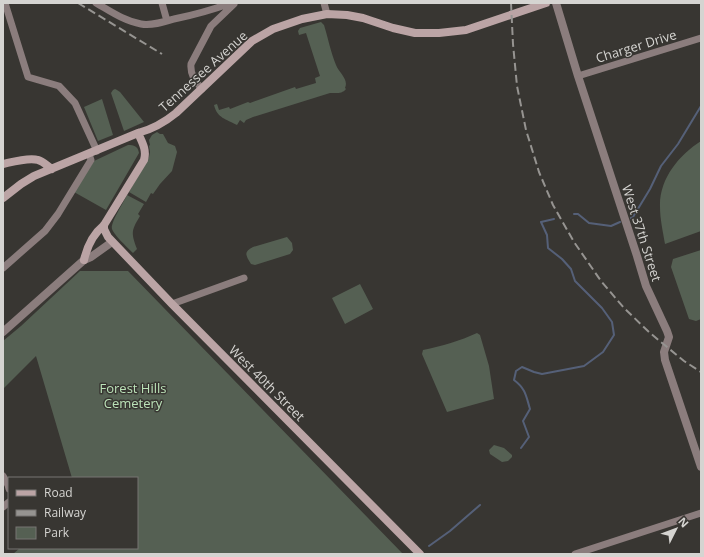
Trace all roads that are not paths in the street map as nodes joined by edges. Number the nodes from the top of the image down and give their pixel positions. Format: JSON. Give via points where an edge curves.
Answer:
{"nodes":[{"id":1,"x":5,"y":3,"type":"edge"},
{"id":2,"x":96,"y":3,"type":"edge"},
{"id":3,"x":162,"y":3,"type":"edge"},
{"id":4,"x":231,"y":3,"type":"edge"},
{"id":5,"x":236,"y":3,"type":"edge"},
{"id":6,"x":324,"y":3,"type":"edge"},
{"id":7,"x":546,"y":3,"type":"edge"},
{"id":8,"x":556,"y":3,"type":"edge"},
{"id":9,"x":327,"y":14,"type":"junction"},
{"id":10,"x":6,"y":19,"type":"edge"},
{"id":11,"x":167,"y":21,"type":"junction"},
{"id":12,"x":701,"y":38,"type":"edge"},
{"id":13,"x":578,"y":76,"type":"junction"},
{"id":14,"x":202,"y":89,"type":"junction"},
{"id":15,"x":138,"y":134,"type":"junction"},
{"id":16,"x":97,"y":151,"type":"junction"},
{"id":17,"x":89,"y":154,"type":"junction"},
{"id":18,"x":3,"y":164,"type":"edge"},
{"id":19,"x":52,"y":169,"type":"junction"},
{"id":20,"x":3,"y":198,"type":"edge"},
{"id":21,"x":104,"y":225,"type":"junction"},
{"id":22,"x":112,"y":242,"type":"junction"},
{"id":23,"x":84,"y":260,"type":"junction"},
{"id":24,"x":3,"y":268,"type":"edge"},
{"id":25,"x":244,"y":278,"type":"dead end"},
{"id":26,"x":172,"y":304,"type":"junction"},
{"id":27,"x":5,"y":328,"type":"edge"},
{"id":28,"x":701,"y":467,"type":"edge"},
{"id":29,"x":3,"y":476,"type":"edge"},
{"id":30,"x":8,"y":485,"type":"edge"},
{"id":31,"x":701,"y":513,"type":"edge"},
{"id":32,"x":420,"y":554,"type":"edge"},
{"id":33,"x":575,"y":554,"type":"edge"}],
"edges":[{"from":1,"to":10,"type":"street"},
{"from":2,"to":11,"type":"street","via":[[124,18],[142,24]]},
{"from":3,"to":11,"type":"street"},
{"from":4,"to":11,"type":"street"},
{"from":5,"to":14,"type":"street","via":[[211,26],[191,64],[194,80]]},
{"from":6,"to":9,"type":"street"},
{"from":7,"to":9,"type":"main road","name":"Tennessee Avenue","via":[[466,30],[438,33],[415,33],[363,18]]},
{"from":8,"to":13,"type":"street","name":"West 37th Street"},
{"from":9,"to":14,"type":"main road","name":"Tennessee Avenue","via":[[273,29],[252,41]]},
{"from":10,"to":16,"type":"street","via":[[28,77],[59,86],[75,103]]},
{"from":12,"to":13,"type":"street","name":"Charger Drive"},
{"from":13,"to":28,"type":"street","name":"West 37th Street","via":[[646,286],[667,330],[669,338],[664,352],[665,360]]},
{"from":14,"to":15,"type":"main road","name":"Tennessee Avenue","via":[[165,122]]},
{"from":15,"to":16,"type":"main road","name":"Tennessee Avenue"},
{"from":15,"to":21,"type":"main road","via":[[145,150],[144,160]]},
{"from":16,"to":17,"type":"main road","name":"Tennessee Avenue"},
{"from":17,"to":19,"type":"main road","name":"Tennessee Avenue"},
{"from":17,"to":24,"type":"street","via":[[91,160],[58,214],[45,231]]},
{"from":18,"to":19,"type":"main road","via":[[32,158],[42,161]]},
{"from":19,"to":20,"type":"main road","name":"Tennessee Avenue","via":[[34,176]]},
{"from":21,"to":22,"type":"main road","name":"West 40th Street","via":[[105,233]]},
{"from":21,"to":23,"type":"main road","via":[[86,250]]},
{"from":22,"to":23,"type":"street"},
{"from":22,"to":26,"type":"main road","name":"West 40th Street"},
{"from":23,"to":27,"type":"street"},
{"from":25,"to":26,"type":"street"},
{"from":26,"to":32,"type":"main road","name":"West 40th Street"},
{"from":29,"to":30,"type":"street"},
{"from":31,"to":33,"type":"street"}]}
